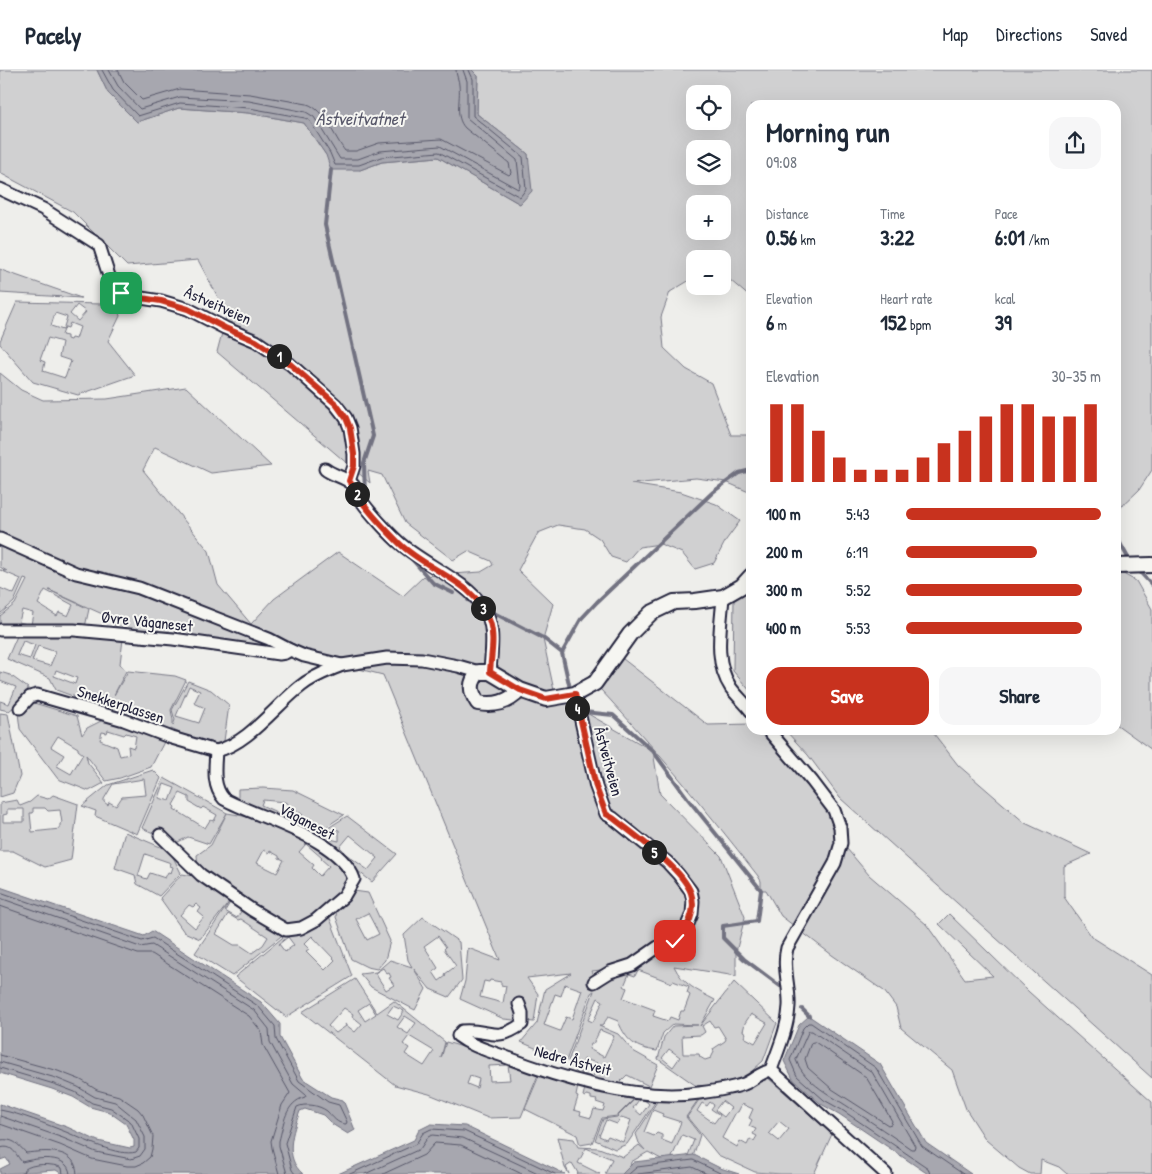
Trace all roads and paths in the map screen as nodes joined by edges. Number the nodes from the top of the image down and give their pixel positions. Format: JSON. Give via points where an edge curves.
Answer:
{"nodes":[{"id":1,"x":0,"y":189,"type":"edge"},
{"id":2,"x":325,"y":469,"type":"dead end"},
{"id":3,"x":349,"y":481,"type":"junction"},
{"id":4,"x":0,"y":538,"type":"edge"},
{"id":5,"x":1121,"y":565,"type":"edge"},
{"id":6,"x":1147,"y":565,"type":"edge"},
{"id":7,"x":746,"y":582,"type":"edge"},
{"id":8,"x":722,"y":597,"type":"junction"},
{"id":9,"x":0,"y":630,"type":"edge"},
{"id":10,"x":290,"y":650,"type":"junction"},
{"id":11,"x":342,"y":665,"type":"junction"},
{"id":12,"x":484,"y":672,"type":"junction"},
{"id":13,"x":520,"y":690,"type":"junction"},
{"id":14,"x":572,"y":699,"type":"junction"},
{"id":15,"x":746,"y":705,"type":"edge"},
{"id":16,"x":20,"y":708,"type":"dead end"},
{"id":17,"x":772,"y":735,"type":"edge"},
{"id":18,"x":216,"y":751,"type":"junction"},
{"id":19,"x":160,"y":835,"type":"dead end"},
{"id":20,"x":594,"y":982,"type":"dead end"},
{"id":21,"x":520,"y":1004,"type":"dead end"},
{"id":22,"x":770,"y":1070,"type":"junction"},
{"id":23,"x":886,"y":1174,"type":"edge"}],
"edges":[{"from":1,"to":3,"type":"street","name":"Åstveitveien","via":[[43,209],[99,245],[109,276],[121,293],[188,309],[256,341],[290,364],[336,404],[346,418],[354,454]]},
{"from":2,"to":3,"type":"street"},
{"from":3,"to":12,"type":"street","via":[[361,501],[401,545],[470,593],[484,608],[492,638]]},
{"from":4,"to":10,"type":"street","via":[[76,573],[139,588]]},
{"from":5,"to":6,"type":"street"},
{"from":7,"to":8,"type":"street"},
{"from":8,"to":14,"type":"street","via":[[674,602],[651,613],[630,634],[595,683]]},
{"from":8,"to":15,"type":"street","via":[[719,654],[723,673]]},
{"from":9,"to":10,"type":"street","name":"Øvre Våganeset","via":[[74,630],[173,639],[279,654]]},
{"from":10,"to":11,"type":"street"},
{"from":11,"to":12,"type":"street","via":[[388,658],[422,659]]},
{"from":11,"to":18,"type":"street","via":[[309,680],[244,736]]},
{"from":12,"to":13,"type":"street"},
{"from":12,"to":13,"type":"street","via":[[473,678],[471,688],[478,703],[501,703]]},
{"from":13,"to":14,"type":"street","via":[[546,699]]},
{"from":14,"to":20,"type":"street","name":"Åstveitveien","via":[[606,814],[667,862],[691,891],[693,902],[684,933],[675,941]]},
{"from":16,"to":18,"type":"street","name":"Snekkerplassen","via":[[30,697],[38,695]]},
{"from":17,"to":22,"type":"street","via":[[834,810],[841,843],[835,863],[784,957],[789,1008]]},
{"from":18,"to":19,"type":"street","name":"Våganeset","via":[[219,794],[232,803],[309,836],[336,855],[354,879],[348,891],[316,920],[301,928],[286,930],[201,875]]},
{"from":21,"to":22,"type":"street","name":"Nedre Åstveit","via":[[522,1024],[504,1034],[470,1030],[462,1031],[458,1036],[565,1078],[644,1094],[697,1094],[746,1083],[761,1072]]},
{"from":22,"to":23,"type":"street"}]}
